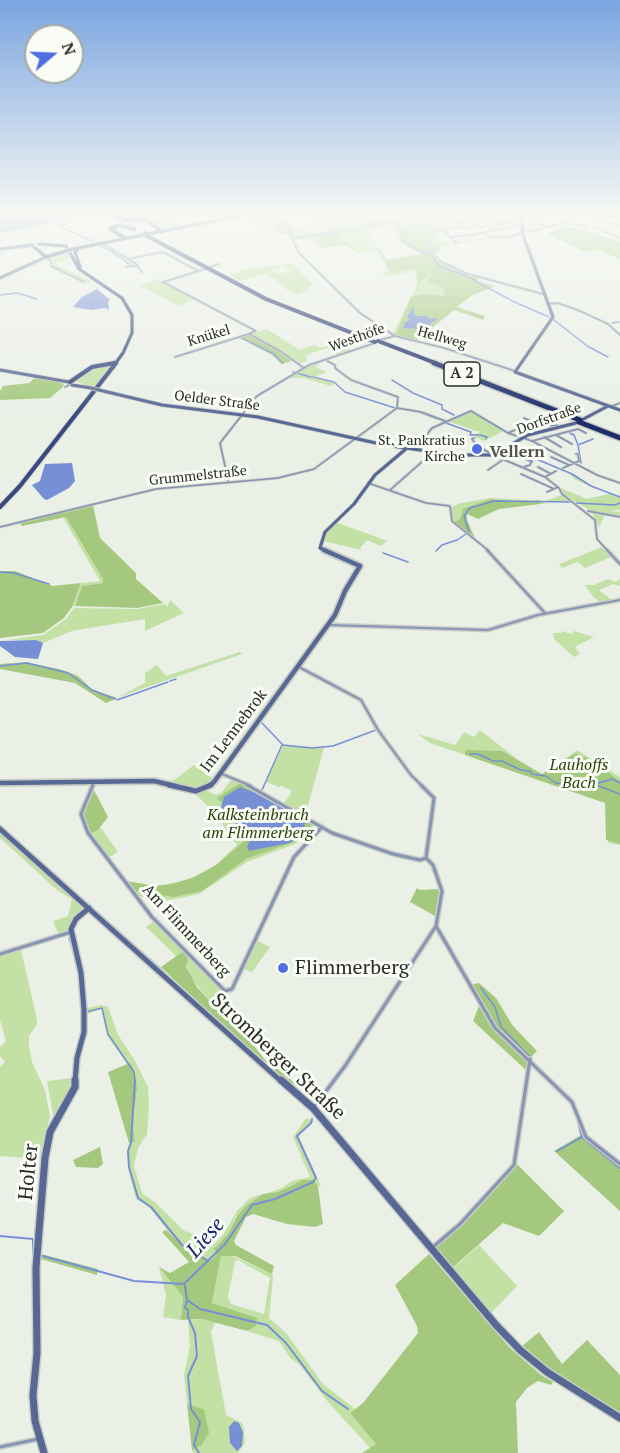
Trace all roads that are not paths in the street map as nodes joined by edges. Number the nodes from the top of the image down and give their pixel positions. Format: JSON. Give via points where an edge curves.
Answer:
{"nodes":[{"id":1,"x":100,"y":283,"type":"edge"},
{"id":2,"x":165,"y":283,"type":"edge"},
{"id":3,"x":240,"y":283,"type":"edge"},
{"id":4,"x":328,"y":283,"type":"edge"},
{"id":5,"x":502,"y":283,"type":"edge"},
{"id":6,"x":541,"y":283,"type":"edge"},
{"id":7,"x":545,"y":294,"type":"junction"},
{"id":8,"x":548,"y":304,"type":"junction"},
{"id":9,"x":249,"y":334,"type":"junction"},
{"id":10,"x":620,"y":335,"type":"edge"},
{"id":11,"x":395,"y":336,"type":"junction"},
{"id":12,"x":175,"y":357,"type":"dead end"},
{"id":13,"x":327,"y":361,"type":"junction"},
{"id":14,"x":103,"y":364,"type":"joint"},
{"id":15,"x":114,"y":364,"type":"junction"},
{"id":16,"x":304,"y":369,"type":"junction"},
{"id":17,"x":0,"y":370,"type":"edge"},
{"id":18,"x":515,"y":371,"type":"junction"},
{"id":19,"x":70,"y":383,"type":"junction"},
{"id":20,"x":620,"y":403,"type":"edge"},
{"id":21,"x":609,"y":406,"type":"junction"},
{"id":22,"x":397,"y":408,"type":"junction"},
{"id":23,"x":620,"y":410,"type":"edge"},
{"id":24,"x":244,"y":414,"type":"junction"},
{"id":25,"x":544,"y":416,"type":"dead end"},
{"id":26,"x":524,"y":418,"type":"dead end"},
{"id":27,"x":445,"y":421,"type":"junction"},
{"id":28,"x":580,"y":421,"type":"junction"},
{"id":29,"x":533,"y":422,"type":"junction"},
{"id":30,"x":557,"y":425,"type":"dead end"},
{"id":31,"x":599,"y":425,"type":"dead end"},
{"id":32,"x":588,"y":426,"type":"dead end"},
{"id":33,"x":544,"y":427,"type":"junction"},
{"id":34,"x":508,"y":433,"type":"junction"},
{"id":35,"x":586,"y":433,"type":"dead end"},
{"id":36,"x":528,"y":435,"type":"junction"},
{"id":37,"x":556,"y":435,"type":"junction"},
{"id":38,"x":620,"y":436,"type":"edge"},
{"id":39,"x":355,"y":437,"type":"junction"},
{"id":40,"x":544,"y":437,"type":"junction"},
{"id":41,"x":474,"y":438,"type":"dead end"},
{"id":42,"x":522,"y":438,"type":"junction"},
{"id":43,"x":532,"y":441,"type":"junction"},
{"id":44,"x":572,"y":444,"type":"dead end"},
{"id":45,"x":477,"y":446,"type":"junction"},
{"id":46,"x":561,"y":447,"type":"dead end"},
{"id":47,"x":407,"y":448,"type":"junction"},
{"id":48,"x":415,"y":450,"type":"junction"},
{"id":49,"x":484,"y":450,"type":"junction"},
{"id":50,"x":524,"y":452,"type":"dead end"},
{"id":51,"x":433,"y":453,"type":"junction"},
{"id":52,"x":538,"y":453,"type":"dead end"},
{"id":53,"x":478,"y":454,"type":"junction"},
{"id":54,"x":576,"y":454,"type":"dead end"},
{"id":55,"x":494,"y":455,"type":"junction"},
{"id":56,"x":517,"y":455,"type":"dead end"},
{"id":57,"x":533,"y":456,"type":"junction"},
{"id":58,"x":551,"y":457,"type":"dead end"},
{"id":59,"x":504,"y":459,"type":"junction"},
{"id":60,"x":532,"y":462,"type":"junction"},
{"id":61,"x":574,"y":463,"type":"junction"},
{"id":62,"x":569,"y":465,"type":"junction"},
{"id":63,"x":524,"y":467,"type":"junction"},
{"id":64,"x":538,"y":467,"type":"dead end"},
{"id":65,"x":563,"y":468,"type":"dead end"},
{"id":66,"x":488,"y":470,"type":"dead end"},
{"id":67,"x":556,"y":471,"type":"dead end"},
{"id":68,"x":521,"y":474,"type":"dead end"},
{"id":69,"x":551,"y":474,"type":"junction"},
{"id":70,"x":545,"y":477,"type":"junction"},
{"id":71,"x":530,"y":478,"type":"junction"},
{"id":72,"x":228,"y":481,"type":"junction"},
{"id":73,"x":526,"y":481,"type":"dead end"},
{"id":74,"x":368,"y":483,"type":"junction"},
{"id":75,"x":541,"y":483,"type":"junction"},
{"id":76,"x":620,"y":483,"type":"edge"},
{"id":77,"x":538,"y":485,"type":"dead end"},
{"id":78,"x":558,"y":487,"type":"junction"},
{"id":79,"x":552,"y":488,"type":"junction"},
{"id":80,"x":390,"y":490,"type":"junction"},
{"id":81,"x":547,"y":492,"type":"dead end"},
{"id":82,"x":0,"y":507,"type":"edge"},
{"id":83,"x":588,"y":511,"type":"junction"},
{"id":84,"x":620,"y":517,"type":"edge"},
{"id":85,"x":0,"y":527,"type":"edge"},
{"id":86,"x":620,"y":564,"type":"edge"},
{"id":87,"x":620,"y":600,"type":"edge"},
{"id":88,"x":545,"y":614,"type":"junction"},
{"id":89,"x":328,"y":625,"type":"junction"},
{"id":90,"x":299,"y":667,"type":"junction"},
{"id":91,"x":222,"y":774,"type":"junction"},
{"id":92,"x":94,"y":782,"type":"junction"},
{"id":93,"x":0,"y":783,"type":"edge"},
{"id":94,"x":322,"y":827,"type":"junction"},
{"id":95,"x":0,"y":829,"type":"edge"},
{"id":96,"x":426,"y":858,"type":"junction"},
{"id":97,"x":89,"y":908,"type":"junction"},
{"id":98,"x":436,"y":926,"type":"junction"},
{"id":99,"x":71,"y":932,"type":"junction"},
{"id":100,"x":0,"y":954,"type":"edge"},
{"id":101,"x":530,"y":1059,"type":"junction"},
{"id":102,"x":314,"y":1108,"type":"junction"},
{"id":103,"x":620,"y":1164,"type":"edge"},
{"id":104,"x":432,"y":1248,"type":"junction"},
{"id":105,"x":620,"y":1418,"type":"edge"},
{"id":106,"x":40,"y":1439,"type":"junction"},
{"id":107,"x":0,"y":1447,"type":"edge"},
{"id":108,"x":45,"y":1453,"type":"edge"}],
"edges":[{"from":1,"to":15,"type":"main road","via":[[122,298],[133,325],[129,342]]},
{"from":2,"to":9,"type":"street","name":"Knükel","via":[[256,331]]},
{"from":3,"to":28,"type":"highway","number":"A 2","via":[[377,342]]},
{"from":4,"to":11,"type":"street","name":"Hellweg","via":[[360,313]]},
{"from":5,"to":7,"type":"street"},
{"from":6,"to":7,"type":"street"},
{"from":7,"to":8,"type":"street"},
{"from":8,"to":10,"type":"street","via":[[558,303],[580,311],[608,324]]},
{"from":8,"to":18,"type":"street","via":[[552,319]]},
{"from":9,"to":12,"type":"street","name":"Knükel"},
{"from":9,"to":16,"type":"street","name":"Knükel"},
{"from":11,"to":13,"type":"street","name":"Westhöfe"},
{"from":11,"to":18,"type":"street","name":"Hellweg"},
{"from":13,"to":16,"type":"street","name":"Westhöfe"},
{"from":13,"to":22,"type":"street","name":"Westhöfe","via":[[351,380],[398,397]]},
{"from":14,"to":15,"type":"main road"},
{"from":14,"to":19,"type":"main road","via":[[90,368]]},
{"from":15,"to":82,"type":"main road"},
{"from":16,"to":24,"type":"street","name":"Westhöfe","via":[[257,396]]},
{"from":17,"to":19,"type":"street","name":"Oelder Straße"},
{"from":18,"to":21,"type":"street","name":"Hellweg"},
{"from":19,"to":24,"type":"street","name":"Oelder Straße","bridge":true,"via":[[162,405]]},
{"from":20,"to":21,"type":"street"},
{"from":21,"to":23,"type":"street"},
{"from":21,"to":36,"type":"street","name":"Dorfstraße","via":[[572,424]]},
{"from":22,"to":27,"type":"street"},
{"from":22,"to":39,"type":"street","name":"Grummelstraße"},
{"from":24,"to":39,"type":"street","name":"Oelder Straße"},
{"from":24,"to":72,"type":"street","name":"Westhöfe","via":[[220,443]]},
{"from":25,"to":33,"type":"street"},
{"from":26,"to":29,"type":"street"},
{"from":27,"to":34,"type":"street","via":[[471,411]]},
{"from":27,"to":48,"type":"street","via":[[426,433]]},
{"from":28,"to":31,"type":"highway"},
{"from":28,"to":32,"type":"highway"},
{"from":28,"to":38,"type":"highway","number":"A 2"},
{"from":29,"to":33,"type":"street"},
{"from":29,"to":34,"type":"street"},
{"from":30,"to":33,"type":"street"},
{"from":33,"to":36,"type":"street"},
{"from":34,"to":42,"type":"street"},
{"from":35,"to":37,"type":"street","via":[[578,429]]},
{"from":36,"to":42,"type":"street","name":"Dorfstraße"},
{"from":37,"to":40,"type":"street"},
{"from":37,"to":44,"type":"street"},
{"from":39,"to":47,"type":"street"},
{"from":39,"to":72,"type":"street","name":"Grummelstraße","via":[[314,469],[278,478]]},
{"from":40,"to":43,"type":"street"},
{"from":40,"to":46,"type":"street"},
{"from":41,"to":45,"type":"street"},
{"from":42,"to":43,"type":"street"},
{"from":42,"to":55,"type":"street","name":"Dorfstraße"},
{"from":43,"to":61,"type":"street"},
{"from":45,"to":49,"type":"street"},
{"from":45,"to":53,"type":"street","via":[[472,448]]},
{"from":47,"to":48,"type":"street"},
{"from":47,"to":74,"type":"street"},
{"from":48,"to":51,"type":"street"},
{"from":49,"to":53,"type":"street"},
{"from":49,"to":55,"type":"street"},
{"from":50,"to":57,"type":"street"},
{"from":51,"to":53,"type":"street"},
{"from":51,"to":80,"type":"street"},
{"from":52,"to":57,"type":"street"},
{"from":53,"to":55,"type":"street"},
{"from":54,"to":61,"type":"street","via":[[579,461]]},
{"from":55,"to":59,"type":"street"},
{"from":56,"to":60,"type":"street"},
{"from":57,"to":60,"type":"street"},
{"from":58,"to":62,"type":"street"},
{"from":59,"to":63,"type":"street"},
{"from":59,"to":66,"type":"street"},
{"from":60,"to":63,"type":"street"},
{"from":61,"to":62,"type":"street"},
{"from":61,"to":76,"type":"street"},
{"from":62,"to":65,"type":"street"},
{"from":63,"to":70,"type":"street"},
{"from":64,"to":69,"type":"street"},
{"from":67,"to":69,"type":"street"},
{"from":68,"to":71,"type":"street"},
{"from":69,"to":70,"type":"street"},
{"from":70,"to":78,"type":"street"},
{"from":71,"to":73,"type":"street"},
{"from":71,"to":75,"type":"street"},
{"from":72,"to":85,"type":"street","name":"Grummelstraße","via":[[156,489]]},
{"from":74,"to":80,"type":"street"},
{"from":74,"to":89,"type":"street","name":"Im Lennebrok","via":[[354,504],[326,530],[320,548],[360,566]]},
{"from":75,"to":77,"type":"street"},
{"from":75,"to":79,"type":"street"},
{"from":78,"to":79,"type":"street"},
{"from":78,"to":83,"type":"street"},
{"from":79,"to":81,"type":"street"},
{"from":80,"to":88,"type":"street","via":[[426,503],[450,506],[452,521],[484,546]]},
{"from":83,"to":84,"type":"street"},
{"from":83,"to":86,"type":"street","via":[[595,520],[597,538]]},
{"from":87,"to":88,"type":"street"},
{"from":88,"to":89,"type":"street","via":[[488,630]]},
{"from":89,"to":90,"type":"street","name":"Im Lennebrok"},
{"from":90,"to":91,"type":"street","name":"Im Lennebrok"},
{"from":90,"to":96,"type":"street","via":[[361,700],[411,775],[434,798]]},
{"from":91,"to":92,"type":"street","name":"Im Lennebrok","via":[[200,791],[154,781]]},
{"from":91,"to":94,"type":"street","via":[[274,798]]},
{"from":92,"to":93,"type":"street","name":"Im Lennebrok"},
{"from":92,"to":94,"type":"street","name":"Am Flimmerberg","via":[[81,814],[88,833],[152,917],[225,991],[232,989],[294,857]]},
{"from":94,"to":96,"type":"street","via":[[393,854]]},
{"from":95,"to":97,"type":"street","name":"Stromberger Straße"},
{"from":96,"to":98,"type":"street","via":[[433,865],[442,891]]},
{"from":97,"to":99,"type":"street","via":[[76,919]]},
{"from":97,"to":102,"type":"street","name":"Stromberger Straße"},
{"from":98,"to":101,"type":"street","via":[[495,1028]]},
{"from":98,"to":102,"type":"street"},
{"from":99,"to":100,"type":"street"},
{"from":99,"to":106,"type":"street","name":"Holter","via":[[81,973],[84,1027],[75,1089],[50,1132],[45,1158],[36,1268],[37,1353],[33,1395]]},
{"from":101,"to":103,"type":"street","via":[[572,1102],[586,1137]]},
{"from":101,"to":104,"type":"street","via":[[514,1165],[460,1224]]},
{"from":102,"to":104,"type":"street","name":"Stromberger Straße"},
{"from":104,"to":105,"type":"street","name":"Stromberger Straße","via":[[496,1325],[532,1361]]},
{"from":106,"to":107,"type":"street"},
{"from":106,"to":108,"type":"street","name":"Holter"}]}
